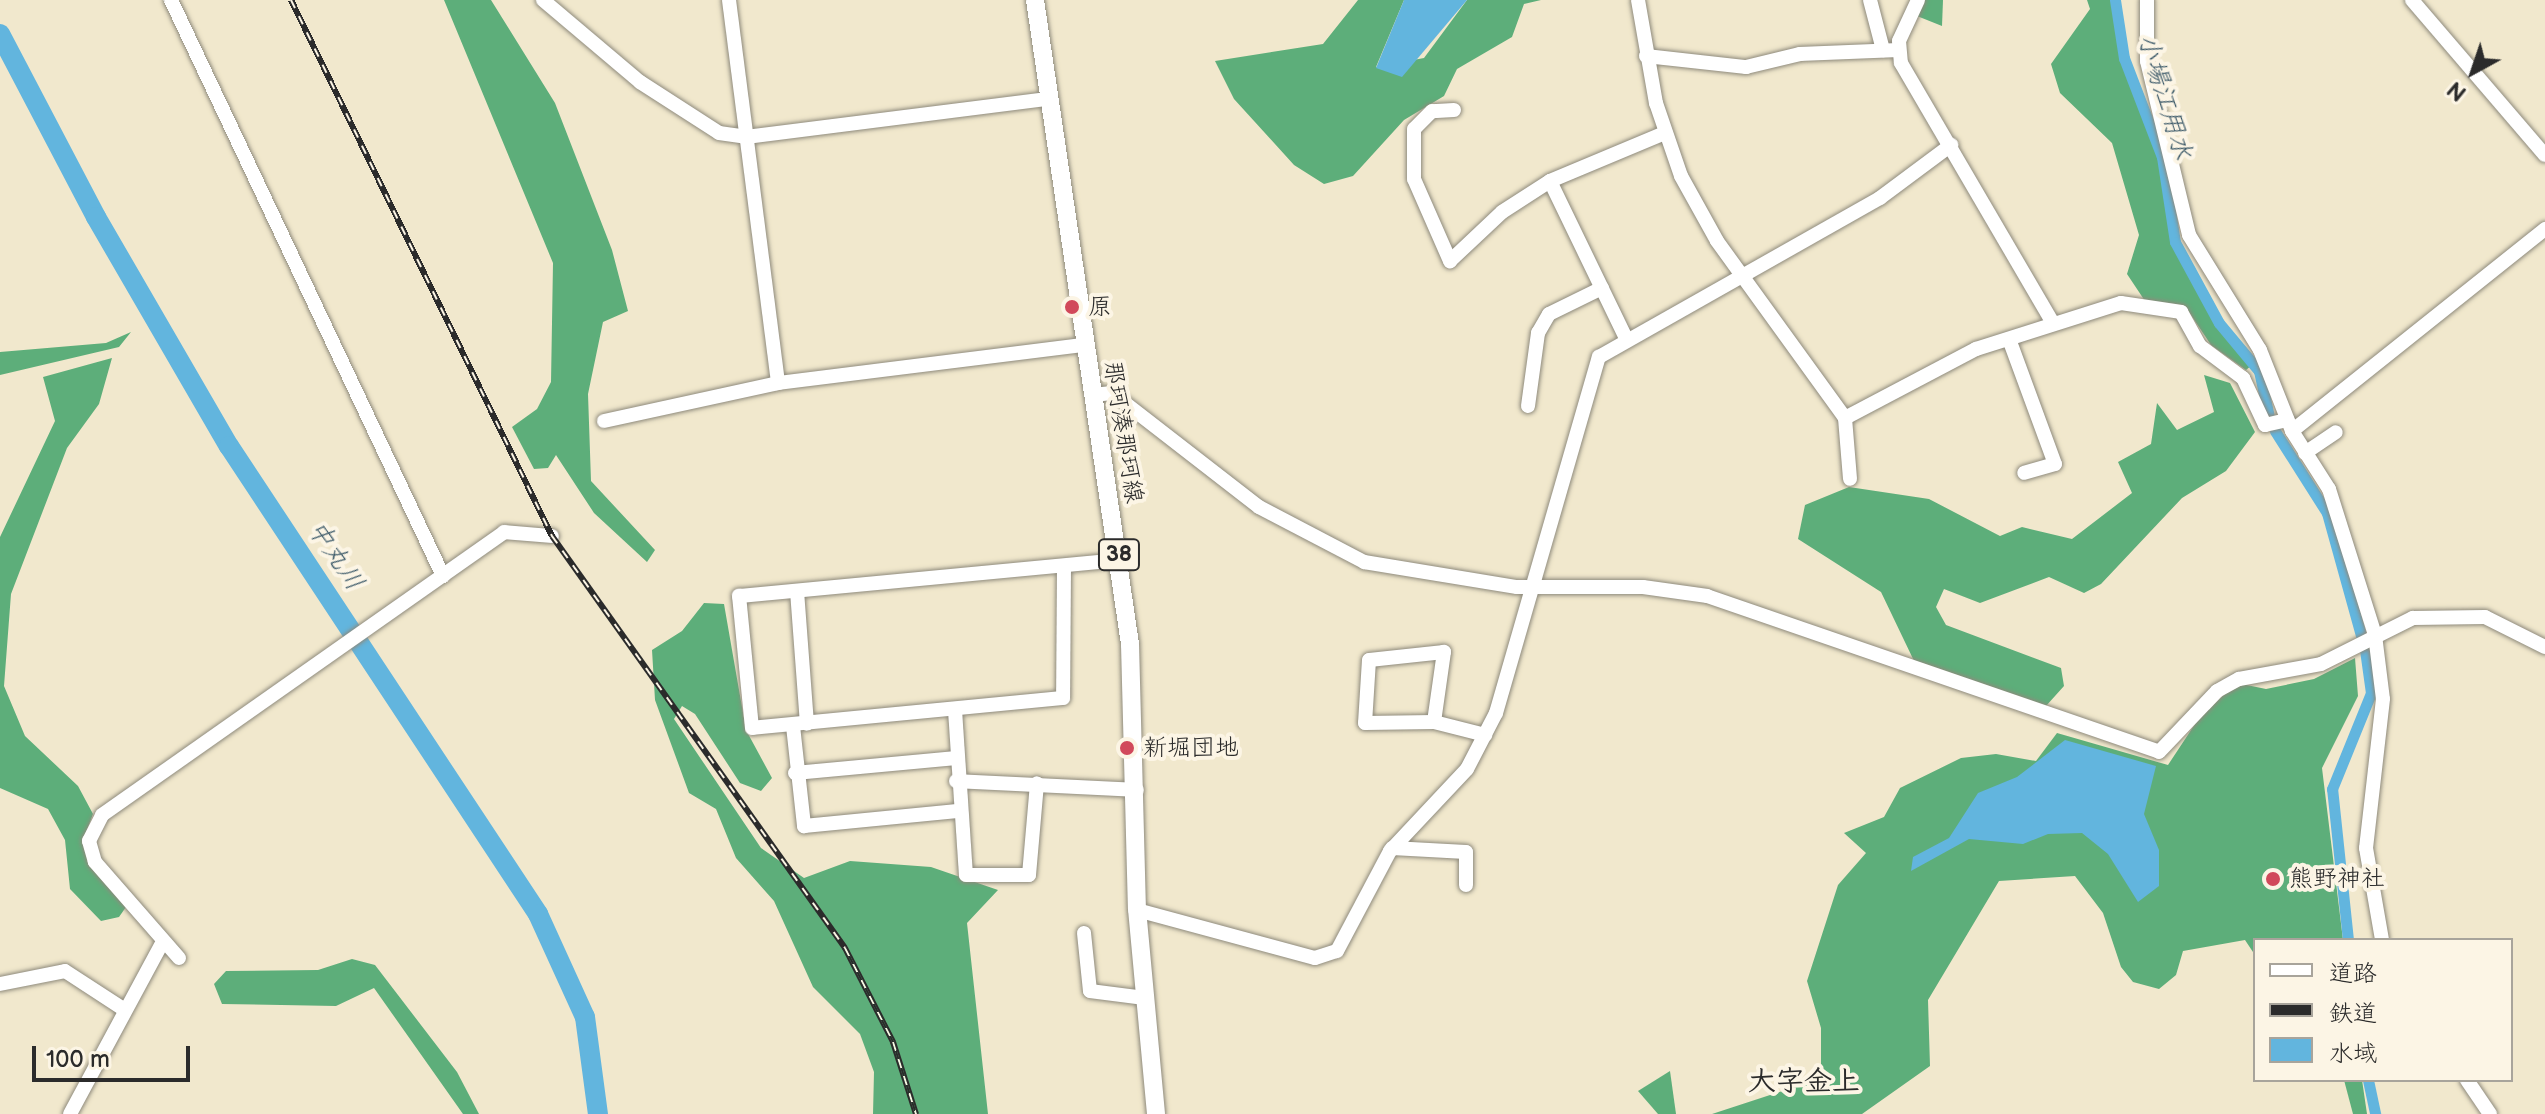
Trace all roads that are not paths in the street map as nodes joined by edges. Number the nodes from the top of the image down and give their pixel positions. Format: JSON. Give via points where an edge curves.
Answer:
{"nodes":[{"id":1,"x":171,"y":0,"type":"edge"},
{"id":2,"x":543,"y":0,"type":"edge"},
{"id":3,"x":729,"y":0,"type":"edge"},
{"id":4,"x":1035,"y":0,"type":"edge"},
{"id":5,"x":1638,"y":0,"type":"edge"},
{"id":6,"x":1870,"y":0,"type":"edge"},
{"id":7,"x":1918,"y":0,"type":"edge"},
{"id":8,"x":2147,"y":0,"type":"edge"},
{"id":9,"x":2412,"y":0,"type":"edge"},
{"id":10,"x":1891,"y":50,"type":"junction"},
{"id":11,"x":1646,"y":56,"type":"junction"},
{"id":12,"x":1048,"y":99,"type":"junction"},
{"id":13,"x":1454,"y":110,"type":"dead end"},
{"id":14,"x":1665,"y":133,"type":"junction"},
{"id":15,"x":746,"y":137,"type":"junction"},
{"id":16,"x":1951,"y":145,"type":"junction"},
{"id":17,"x":2545,"y":155,"type":"edge"},
{"id":18,"x":1550,"y":181,"type":"junction"},
{"id":19,"x":2545,"y":229,"type":"edge"},
{"id":20,"x":1746,"y":274,"type":"junction"},
{"id":21,"x":1602,"y":288,"type":"junction"},
{"id":22,"x":2053,"y":323,"type":"junction"},
{"id":23,"x":2009,"y":339,"type":"junction"},
{"id":24,"x":1627,"y":340,"type":"junction"},
{"id":25,"x":1084,"y":345,"type":"junction"},
{"id":26,"x":778,"y":383,"type":"junction"},
{"id":27,"x":1093,"y":395,"type":"junction"},
{"id":28,"x":1528,"y":406,"type":"dead end"},
{"id":29,"x":1845,"y":418,"type":"junction"},
{"id":30,"x":604,"y":421,"type":"dead end"},
{"id":31,"x":2290,"y":426,"type":"junction"},
{"id":32,"x":2332,"y":436,"type":"dead end"},
{"id":33,"x":2305,"y":453,"type":"junction"},
{"id":34,"x":2024,"y":473,"type":"dead end"},
{"id":35,"x":1850,"y":479,"type":"dead end"},
{"id":36,"x":552,"y":536,"type":"dead end"},
{"id":37,"x":1120,"y":560,"type":"junction"},
{"id":38,"x":1064,"y":568,"type":"junction"},
{"id":39,"x":443,"y":576,"type":"junction"},
{"id":40,"x":1533,"y":587,"type":"junction"},
{"id":41,"x":797,"y":591,"type":"junction"},
{"id":42,"x":2375,"y":635,"type":"junction"},
{"id":43,"x":2545,"y":647,"type":"edge"},
{"id":44,"x":955,"y":710,"type":"junction"},
{"id":45,"x":1434,"y":722,"type":"junction"},
{"id":46,"x":800,"y":725,"type":"junction"},
{"id":47,"x":1485,"y":735,"type":"junction"},
{"id":48,"x":956,"y":758,"type":"junction"},
{"id":49,"x":795,"y":773,"type":"junction"},
{"id":50,"x":956,"y":781,"type":"junction"},
{"id":51,"x":1037,"y":783,"type":"junction"},
{"id":52,"x":1137,"y":790,"type":"junction"},
{"id":53,"x":957,"y":811,"type":"junction"},
{"id":54,"x":1392,"y":848,"type":"junction"},
{"id":55,"x":1466,"y":885,"type":"dead end"},
{"id":56,"x":1137,"y":910,"type":"junction"},
{"id":57,"x":1084,"y":933,"type":"dead end"},
{"id":58,"x":2382,"y":938,"type":"edge"},
{"id":59,"x":161,"y":945,"type":"junction"},
{"id":60,"x":179,"y":958,"type":"dead end"},
{"id":61,"x":0,"y":984,"type":"edge"},
{"id":62,"x":1145,"y":998,"type":"junction"},
{"id":63,"x":122,"y":1008,"type":"junction"},
{"id":64,"x":2468,"y":1082,"type":"edge"},
{"id":65,"x":70,"y":1114,"type":"edge"},
{"id":66,"x":1156,"y":1114,"type":"edge"},
{"id":67,"x":2490,"y":1114,"type":"edge"}],
"edges":[{"from":1,"to":39,"type":"street"},
{"from":2,"to":15,"type":"street","via":[[640,82],[719,133]]},
{"from":3,"to":15,"type":"street"},
{"from":4,"to":12,"type":"main road","name":"那珂湊那珂線","number":"38"},
{"from":5,"to":11,"type":"street"},
{"from":6,"to":10,"type":"street"},
{"from":7,"to":10,"type":"street"},
{"from":8,"to":31,"type":"street","via":[[2147,61],[2189,235],[2266,361]]},
{"from":9,"to":17,"type":"street"},
{"from":10,"to":11,"type":"street","via":[[1800,54],[1746,67]]},
{"from":10,"to":16,"type":"street"},
{"from":11,"to":14,"type":"street"},
{"from":12,"to":15,"type":"street"},
{"from":12,"to":25,"type":"main road","name":"那珂湊那珂線","number":"38"},
{"from":13,"to":18,"type":"street","via":[[1432,111],[1414,129],[1414,179],[1450,261],[1502,212]]},
{"from":14,"to":18,"type":"street"},
{"from":14,"to":20,"type":"street","via":[[1717,241]]},
{"from":15,"to":26,"type":"street"},
{"from":16,"to":20,"type":"street","via":[[1880,198]]},
{"from":16,"to":22,"type":"street"},
{"from":18,"to":21,"type":"street"},
{"from":19,"to":31,"type":"street","via":[[2316,414]]},
{"from":20,"to":24,"type":"street"},
{"from":20,"to":29,"type":"street"},
{"from":21,"to":24,"type":"street"},
{"from":21,"to":28,"type":"street","via":[[1549,314],[1538,333]]},
{"from":22,"to":23,"type":"street"},
{"from":22,"to":31,"type":"street","via":[[2106,304],[2181,312],[2200,346],[2243,378],[2265,425]]},
{"from":23,"to":29,"type":"street"},
{"from":23,"to":34,"type":"street","via":[[2055,464]]},
{"from":24,"to":40,"type":"street","via":[[1603,351],[1587,379]]},
{"from":25,"to":26,"type":"street"},
{"from":25,"to":27,"type":"main road","name":"那珂湊那珂線","number":"38"},
{"from":26,"to":30,"type":"street"},
{"from":27,"to":37,"type":"main road","name":"那珂湊那珂線","number":"38"},
{"from":27,"to":40,"type":"street","via":[[1112,393],[1227,485],[1342,554],[1389,568]]},
{"from":29,"to":35,"type":"street"},
{"from":31,"to":33,"type":"street"},
{"from":32,"to":33,"type":"street"},
{"from":33,"to":42,"type":"street","via":[[2340,512]]},
{"from":36,"to":39,"type":"street","via":[[504,532]]},
{"from":37,"to":38,"type":"street"},
{"from":37,"to":52,"type":"main road","name":"那珂湊那珂線","number":"38"},
{"from":38,"to":41,"type":"street"},
{"from":38,"to":44,"type":"street","via":[[1063,698]]},
{"from":39,"to":59,"type":"street","via":[[102,815],[90,852]]},
{"from":40,"to":42,"type":"street","via":[[1643,587],[1707,596],[2159,752],[2217,691],[2239,679],[2308,669]]},
{"from":40,"to":47,"type":"street"},
{"from":41,"to":46,"type":"street"},
{"from":41,"to":46,"type":"street","via":[[739,596],[752,728]]},
{"from":42,"to":43,"type":"street","via":[[2413,618],[2485,617]]},
{"from":42,"to":58,"type":"street","via":[[2383,699],[2366,860]]},
{"from":44,"to":46,"type":"street"},
{"from":44,"to":48,"type":"street"},
{"from":45,"to":45,"type":"street","via":[[1365,723],[1369,660],[1444,652]]},
{"from":45,"to":47,"type":"street"},
{"from":46,"to":49,"type":"street"},
{"from":47,"to":54,"type":"street","via":[[1467,769]]},
{"from":48,"to":49,"type":"street"},
{"from":48,"to":50,"type":"street"},
{"from":49,"to":53,"type":"street","via":[[804,826]]},
{"from":50,"to":51,"type":"street"},
{"from":50,"to":53,"type":"street"},
{"from":51,"to":52,"type":"street"},
{"from":51,"to":53,"type":"street","via":[[1029,875],[966,875]]},
{"from":52,"to":56,"type":"main road","name":"那珂湊那珂線","number":"38"},
{"from":54,"to":55,"type":"street","via":[[1466,852]]},
{"from":54,"to":56,"type":"street","via":[[1329,957]]},
{"from":56,"to":62,"type":"main road","name":"那珂湊那珂線","number":"38"},
{"from":57,"to":62,"type":"street","via":[[1090,991]]},
{"from":59,"to":60,"type":"street"},
{"from":59,"to":63,"type":"street"},
{"from":61,"to":63,"type":"street","via":[[65,971]]},
{"from":62,"to":66,"type":"main road","name":"那珂湊那珂線","number":"38"},
{"from":63,"to":65,"type":"street"},
{"from":64,"to":67,"type":"street"}]}
